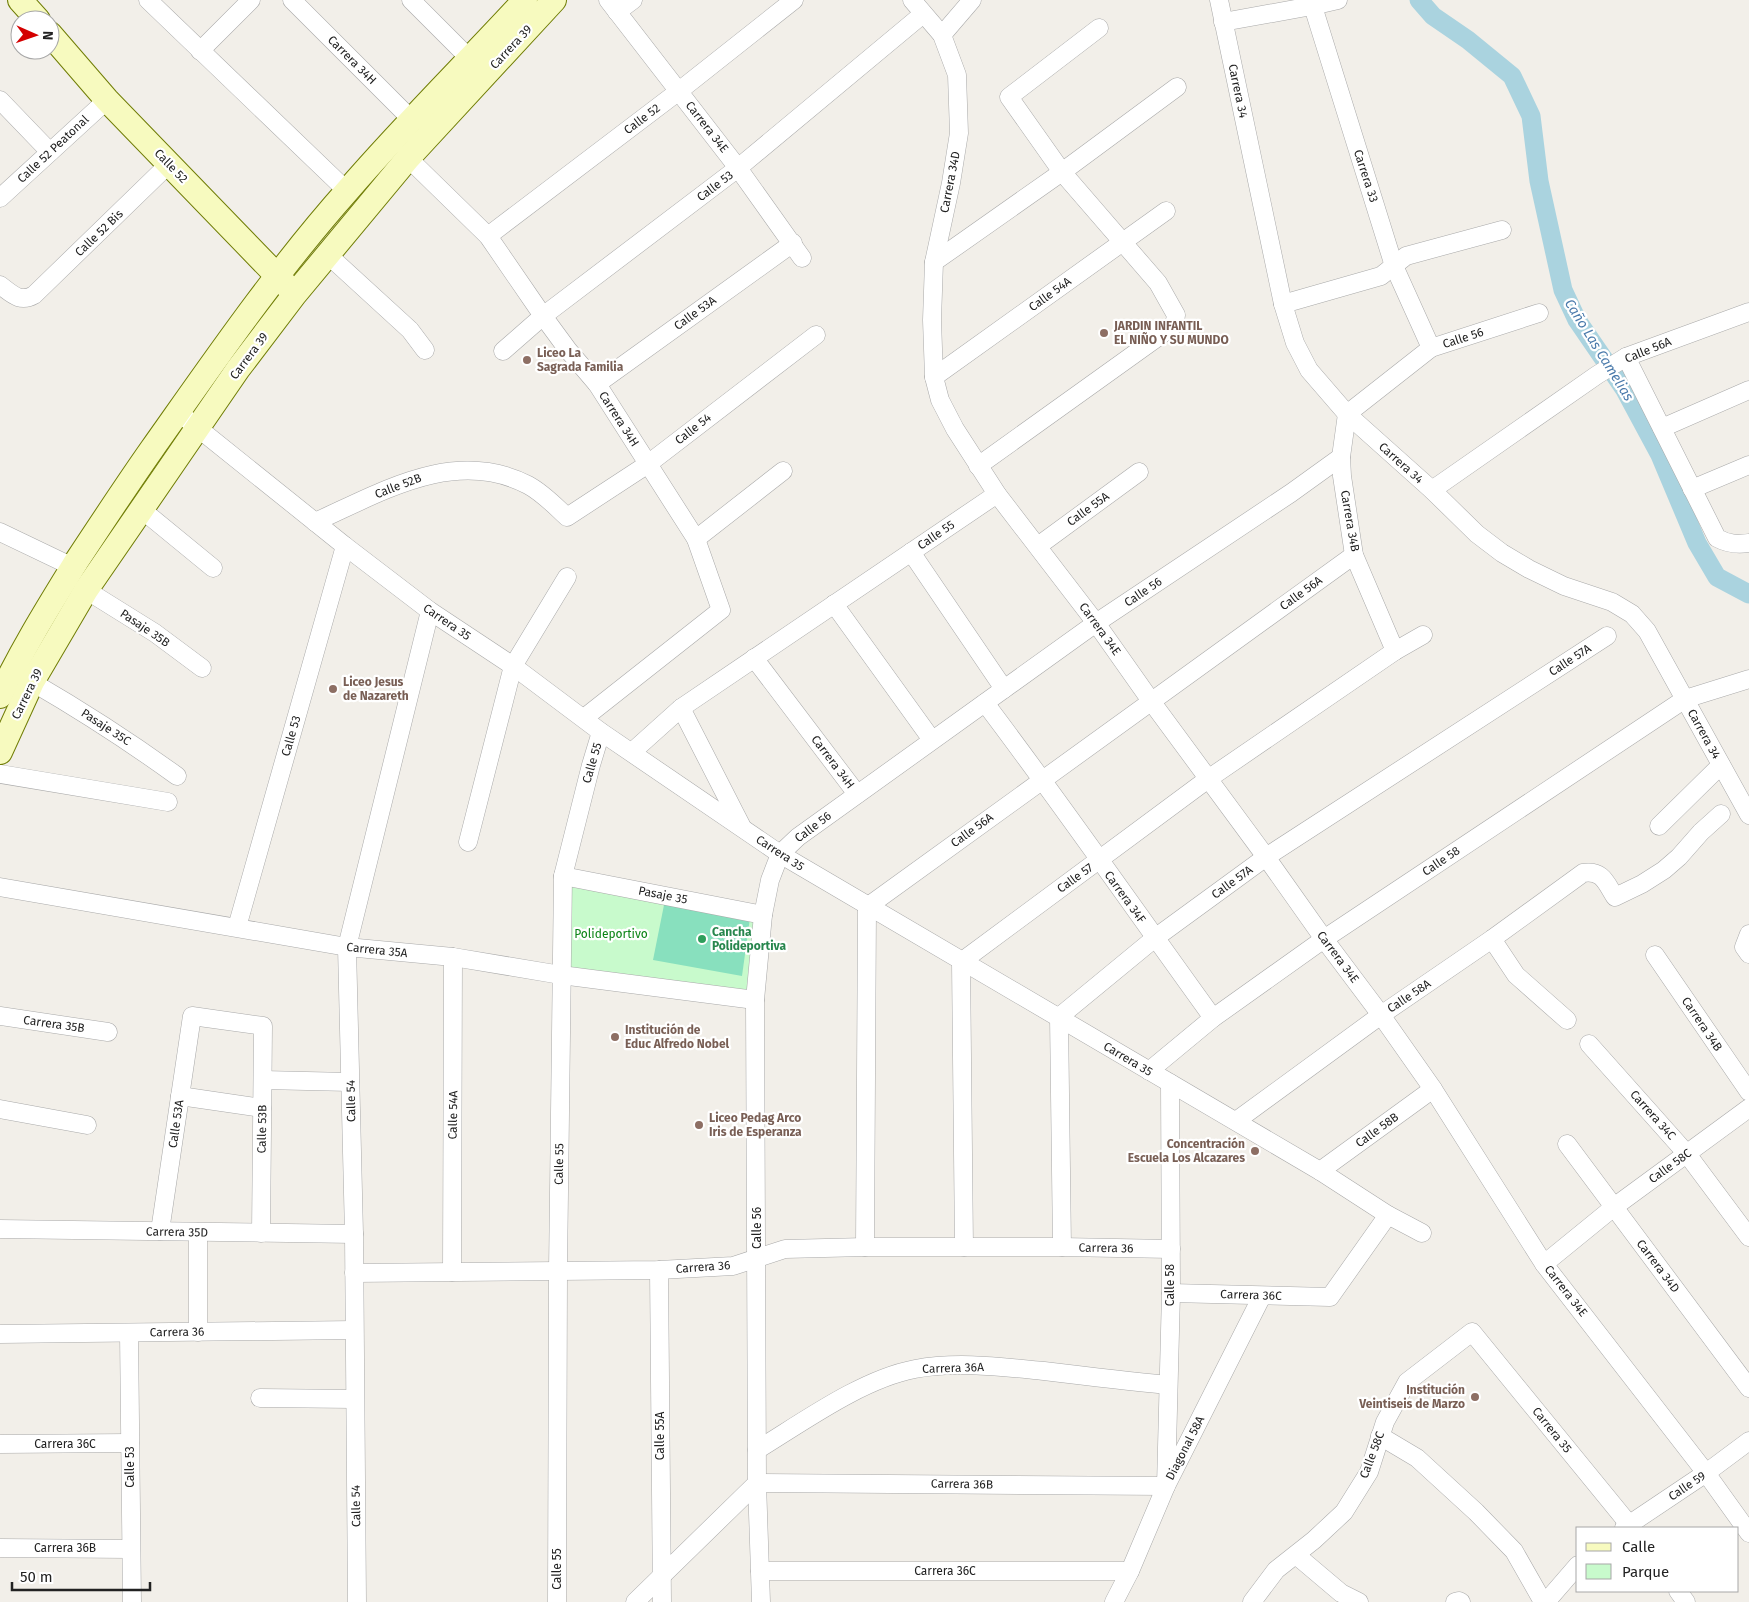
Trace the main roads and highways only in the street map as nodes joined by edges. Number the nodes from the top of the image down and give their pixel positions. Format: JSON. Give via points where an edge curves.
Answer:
{"nodes":[{"id":1,"x":20,"y":0,"type":"edge"},
{"id":2,"x":525,"y":0,"type":"edge"},
{"id":3,"x":554,"y":0,"type":"edge"},
{"id":4,"x":29,"y":10,"type":"edge"},
{"id":5,"x":60,"y":46,"type":"edge"},
{"id":6,"x":276,"y":276,"type":"junction"},
{"id":7,"x":294,"y":294,"type":"junction"},
{"id":8,"x":0,"y":696,"type":"edge"},
{"id":9,"x":0,"y":752,"type":"edge"}],
"edges":[{"from":1,"to":4,"type":"main road"},
{"from":2,"to":6,"type":"main road","name":"Carrera 39","via":[[411,119]]},
{"from":3,"to":7,"type":"main road","name":"Carrera 39","via":[[408,158]]},
{"from":5,"to":6,"type":"main road","name":"Calle 52","via":[[107,100]]},
{"from":6,"to":7,"type":"main road","name":"Calle 52"},
{"from":6,"to":8,"type":"main road","name":"Carrera 39","via":[[121,493],[43,614]]},
{"from":7,"to":9,"type":"main road","name":"Carrera 39","via":[[238,369],[86,590],[32,682]]}]}
